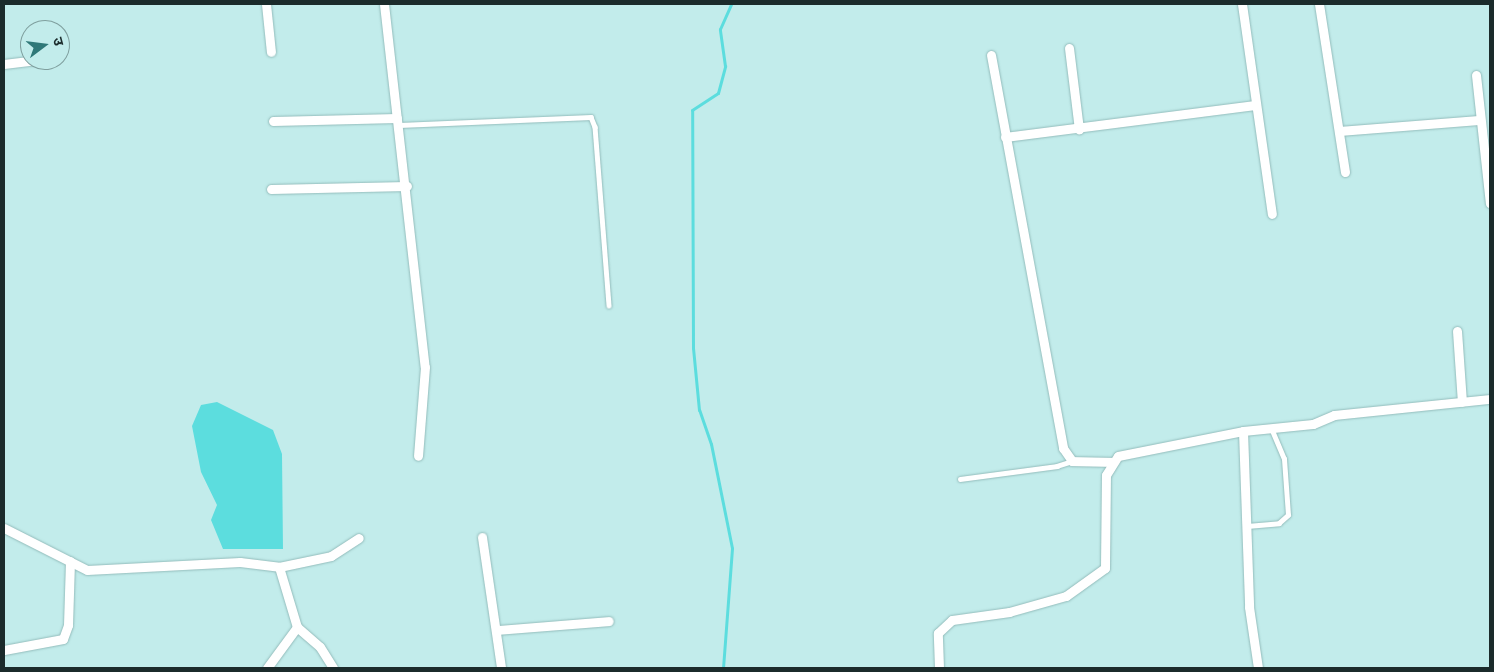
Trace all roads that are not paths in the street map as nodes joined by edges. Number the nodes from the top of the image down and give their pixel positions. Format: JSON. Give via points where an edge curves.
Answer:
{"nodes":[{"id":1,"x":266,"y":4,"type":"edge"},
{"id":2,"x":384,"y":4,"type":"edge"},
{"id":3,"x":1242,"y":4,"type":"edge"},
{"id":4,"x":1319,"y":4,"type":"edge"},
{"id":5,"x":1069,"y":48,"type":"dead end"},
{"id":6,"x":271,"y":52,"type":"dead end"},
{"id":7,"x":991,"y":55,"type":"dead end"},
{"id":8,"x":20,"y":62,"type":"edge"},
{"id":9,"x":4,"y":64,"type":"edge"},
{"id":10,"x":1476,"y":75,"type":"dead end"},
{"id":11,"x":1255,"y":105,"type":"junction"},
{"id":12,"x":1480,"y":120,"type":"junction"},
{"id":13,"x":273,"y":121,"type":"dead end"},
{"id":14,"x":398,"y":121,"type":"junction"},
{"id":15,"x":1079,"y":128,"type":"junction"},
{"id":16,"x":1339,"y":131,"type":"junction"},
{"id":17,"x":1005,"y":137,"type":"junction"},
{"id":18,"x":1345,"y":172,"type":"dead end"},
{"id":19,"x":407,"y":186,"type":"junction"},
{"id":20,"x":271,"y":189,"type":"dead end"},
{"id":21,"x":1490,"y":203,"type":"edge"},
{"id":22,"x":1272,"y":214,"type":"dead end"},
{"id":23,"x":609,"y":305,"type":"dead end"},
{"id":24,"x":1457,"y":331,"type":"dead end"},
{"id":25,"x":1490,"y":399,"type":"edge"},
{"id":26,"x":1462,"y":402,"type":"junction"},
{"id":27,"x":1271,"y":428,"type":"junction"},
{"id":28,"x":1243,"y":430,"type":"junction"},
{"id":29,"x":418,"y":456,"type":"dead end"},
{"id":30,"x":1072,"y":461,"type":"junction"},
{"id":31,"x":1112,"y":462,"type":"junction"},
{"id":32,"x":960,"y":479,"type":"dead end"},
{"id":33,"x":1247,"y":526,"type":"junction"},
{"id":34,"x":4,"y":528,"type":"edge"},
{"id":35,"x":359,"y":538,"type":"dead end"},
{"id":36,"x":482,"y":538,"type":"dead end"},
{"id":37,"x":70,"y":561,"type":"junction"},
{"id":38,"x":279,"y":567,"type":"junction"},
{"id":39,"x":609,"y":621,"type":"dead end"},
{"id":40,"x":297,"y":627,"type":"junction"},
{"id":41,"x":497,"y":630,"type":"junction"},
{"id":42,"x":4,"y":650,"type":"edge"},
{"id":43,"x":267,"y":668,"type":"edge"},
{"id":44,"x":333,"y":668,"type":"edge"},
{"id":45,"x":500,"y":668,"type":"edge"},
{"id":46,"x":939,"y":668,"type":"edge"},
{"id":47,"x":1258,"y":668,"type":"edge"}],
"edges":[{"from":1,"to":6,"type":"street"},
{"from":2,"to":14,"type":"street"},
{"from":3,"to":11,"type":"street"},
{"from":4,"to":16,"type":"street"},
{"from":5,"to":15,"type":"street"},
{"from":7,"to":17,"type":"street"},
{"from":8,"to":9,"type":"street"},
{"from":10,"to":12,"type":"street"},
{"from":11,"to":15,"type":"street"},
{"from":11,"to":22,"type":"street"},
{"from":12,"to":16,"type":"street"},
{"from":12,"to":21,"type":"street"},
{"from":13,"to":14,"type":"street"},
{"from":14,"to":19,"type":"street"},
{"from":14,"to":23,"type":"lane","via":[[591,117],[595,127]]},
{"from":15,"to":17,"type":"street"},
{"from":16,"to":18,"type":"street"},
{"from":17,"to":30,"type":"street","via":[[1050,393],[1063,448]]},
{"from":19,"to":20,"type":"street"},
{"from":19,"to":29,"type":"street","via":[[425,367]]},
{"from":24,"to":26,"type":"street"},
{"from":25,"to":26,"type":"street"},
{"from":26,"to":27,"type":"street","via":[[1334,416],[1313,424]]},
{"from":27,"to":28,"type":"street"},
{"from":27,"to":33,"type":"lane","via":[[1284,459],[1288,515],[1283,522]]},
{"from":28,"to":31,"type":"street","via":[[1124,452]]},
{"from":28,"to":33,"type":"street"},
{"from":30,"to":31,"type":"street"},
{"from":30,"to":32,"type":"lane","via":[[1057,466]]},
{"from":31,"to":46,"type":"street","via":[[1106,475],[1104,568],[1066,596],[1009,612],[952,620],[938,633]]},
{"from":33,"to":47,"type":"street","via":[[1248,607]]},
{"from":34,"to":37,"type":"street"},
{"from":35,"to":38,"type":"street","via":[[331,556]]},
{"from":36,"to":41,"type":"street"},
{"from":37,"to":38,"type":"street","via":[[87,570],[240,562]]},
{"from":37,"to":42,"type":"street","via":[[68,625],[62,639]]},
{"from":38,"to":40,"type":"street"},
{"from":39,"to":41,"type":"street"},
{"from":40,"to":43,"type":"street"},
{"from":40,"to":44,"type":"street","via":[[320,647]]},
{"from":41,"to":45,"type":"street"}]}
